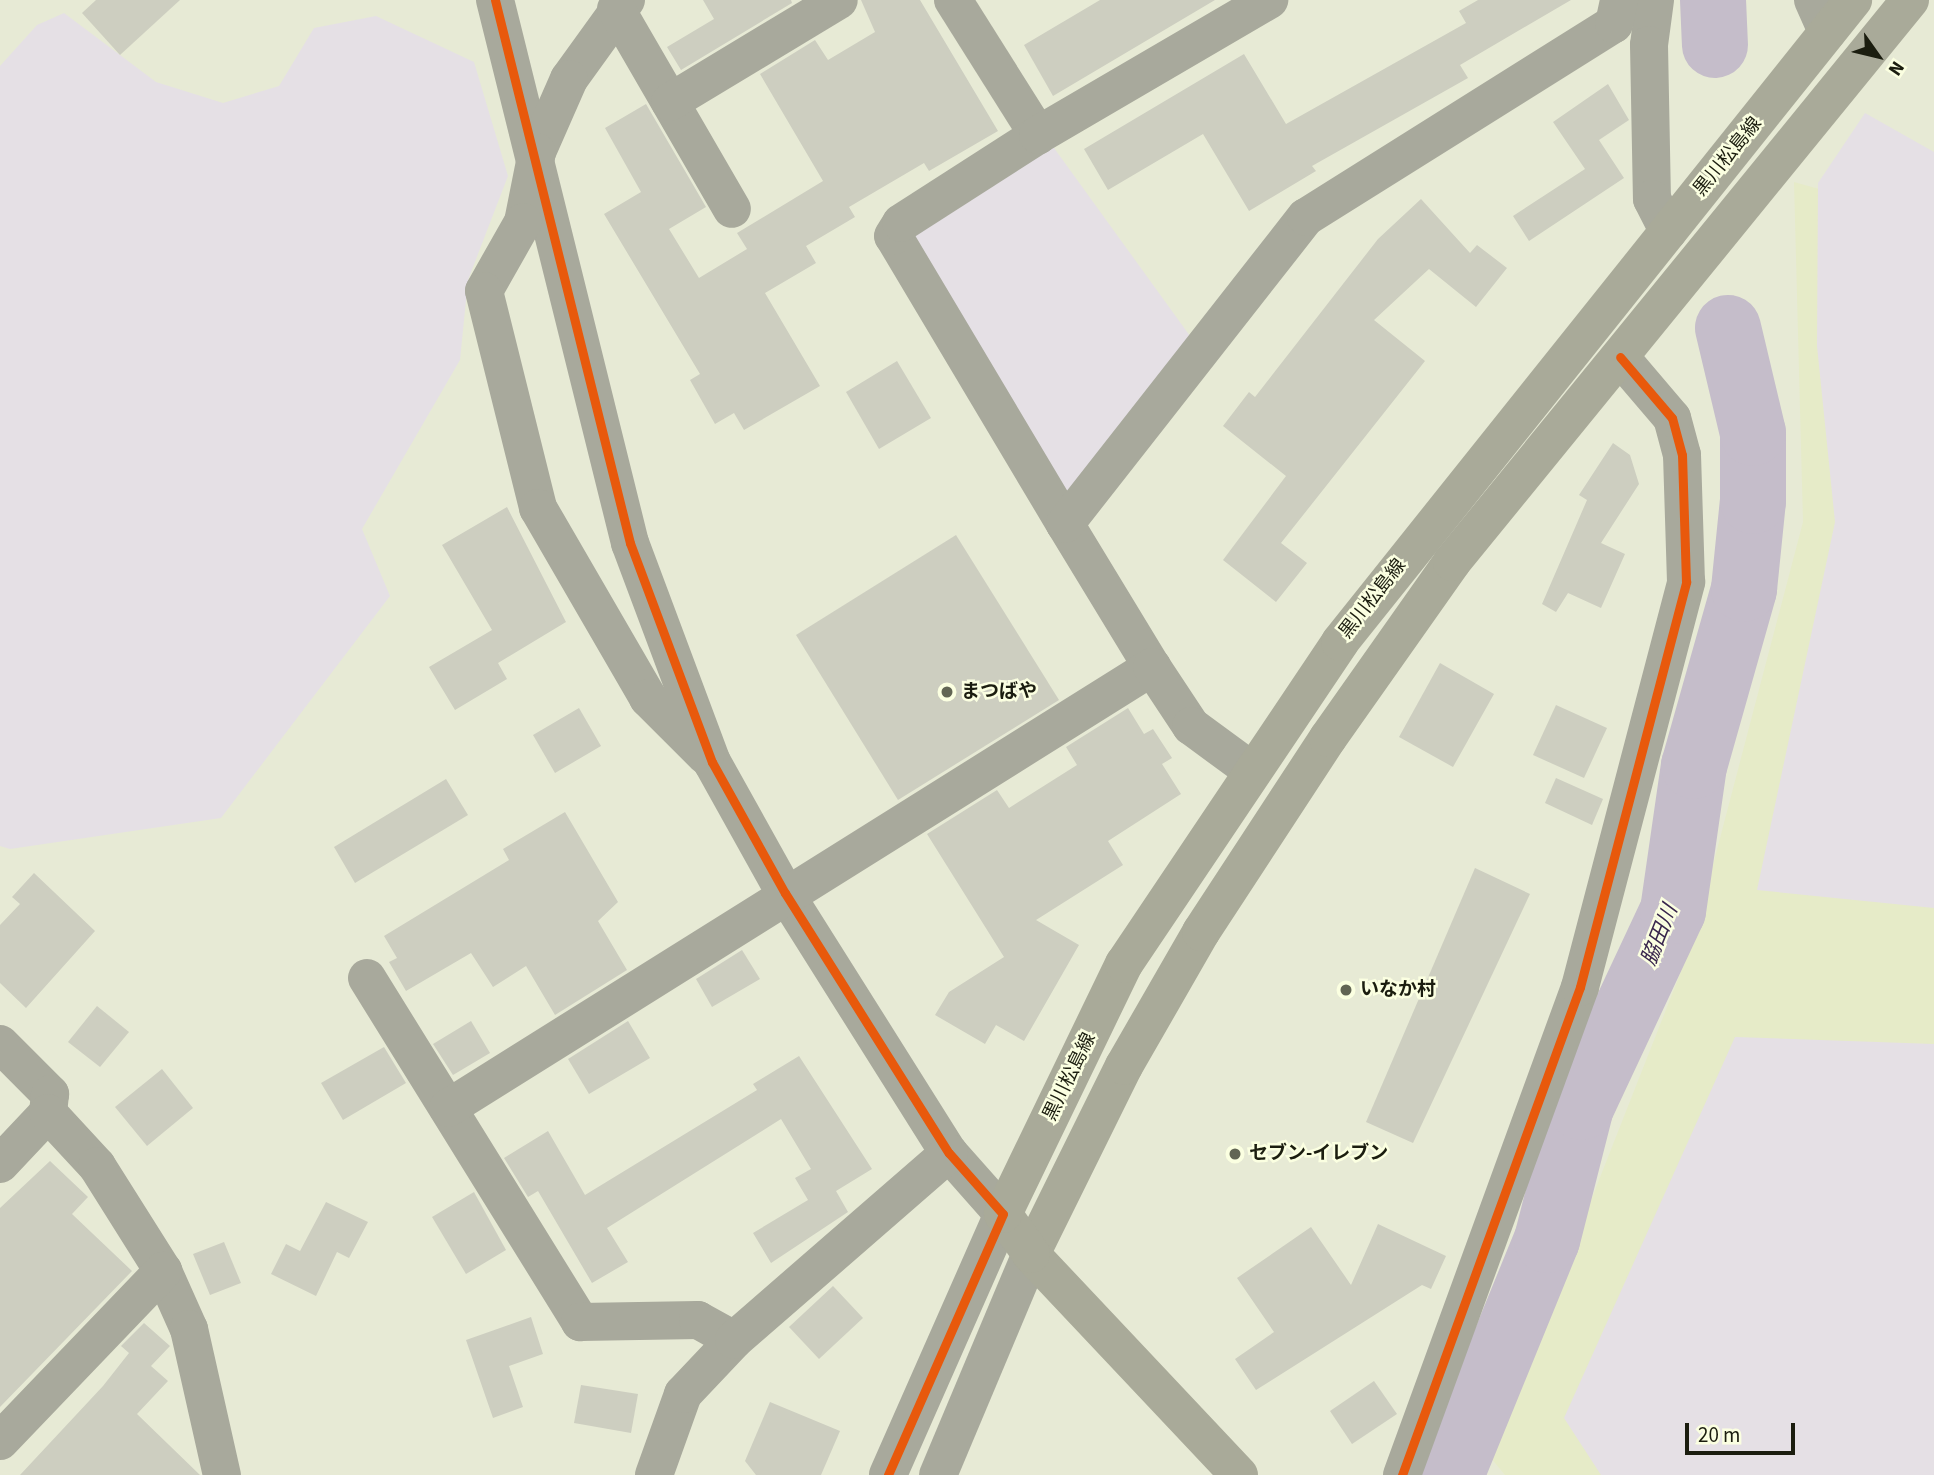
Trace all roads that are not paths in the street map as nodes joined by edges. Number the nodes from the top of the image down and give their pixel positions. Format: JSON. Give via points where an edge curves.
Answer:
{"nodes":[{"id":1,"x":495,"y":0,"type":"edge"},
{"id":2,"x":839,"y":0,"type":"edge"},
{"id":3,"x":953,"y":0,"type":"edge"},
{"id":4,"x":1269,"y":0,"type":"edge"},
{"id":5,"x":1619,"y":0,"type":"edge"},
{"id":6,"x":1655,"y":0,"type":"edge"},
{"id":7,"x":1853,"y":0,"type":"edge"},
{"id":8,"x":1910,"y":0,"type":"edge"},
{"id":9,"x":621,"y":5,"type":"edge"},
{"id":10,"x":1820,"y":16,"type":"edge"},
{"id":11,"x":670,"y":102,"type":"junction"},
{"id":12,"x":1038,"y":135,"type":"junction"},
{"id":13,"x":537,"y":152,"type":"junction"},
{"id":14,"x":732,"y":209,"type":"dead end"},
{"id":15,"x":1668,"y":231,"type":"junction"},
{"id":16,"x":1620,"y":357,"type":"junction"},
{"id":17,"x":1065,"y":524,"type":"junction"},
{"id":18,"x":1152,"y":667,"type":"junction"},
{"id":19,"x":712,"y":762,"type":"junction"},
{"id":20,"x":1251,"y":770,"type":"junction"},
{"id":21,"x":785,"y":892,"type":"junction"},
{"id":22,"x":367,"y":978,"type":"dead end"},
{"id":23,"x":0,"y":1044,"type":"edge"},
{"id":24,"x":448,"y":1108,"type":"junction"},
{"id":25,"x":48,"y":1113,"type":"junction"},
{"id":26,"x":949,"y":1153,"type":"junction"},
{"id":27,"x":0,"y":1164,"type":"edge"},
{"id":28,"x":1003,"y":1214,"type":"junction"},
{"id":29,"x":1031,"y":1254,"type":"junction"},
{"id":30,"x":163,"y":1271,"type":"junction"},
{"id":31,"x":734,"y":1340,"type":"junction"},
{"id":32,"x":0,"y":1441,"type":"edge"},
{"id":33,"x":222,"y":1475,"type":"edge"},
{"id":34,"x":654,"y":1475,"type":"edge"},
{"id":35,"x":888,"y":1475,"type":"edge"},
{"id":36,"x":938,"y":1475,"type":"edge"},
{"id":37,"x":1239,"y":1475,"type":"edge"},
{"id":38,"x":1402,"y":1475,"type":"edge"}],
"edges":[{"from":1,"to":13,"type":"street"},
{"from":2,"to":11,"type":"street"},
{"from":3,"to":12,"type":"street"},
{"from":4,"to":12,"type":"street"},
{"from":5,"to":17,"type":"street","via":[[1614,24],[1306,217]]},
{"from":6,"to":15,"type":"street","via":[[1649,45],[1652,199]]},
{"from":7,"to":10,"type":"main road","name":"黒川松島線"},
{"from":8,"to":16,"type":"main road"},
{"from":9,"to":11,"type":"street"},
{"from":9,"to":13,"type":"street","via":[[569,79]]},
{"from":10,"to":15,"type":"main road","name":"黒川松島線"},
{"from":11,"to":14,"type":"street"},
{"from":12,"to":17,"type":"street","via":[[901,223],[892,236]]},
{"from":13,"to":19,"type":"street","via":[[581,363],[631,543]]},
{"from":13,"to":19,"type":"street","via":[[523,222],[484,290],[538,508],[648,698]]},
{"from":15,"to":20,"type":"main road","name":"黒川松島線","via":[[1364,611]]},
{"from":16,"to":29,"type":"main road","via":[[1452,562],[1313,761],[1201,932],[1124,1066]]},
{"from":16,"to":38,"type":"street","via":[[1672,418],[1682,455],[1686,582],[1580,987]]},
{"from":17,"to":18,"type":"street"},
{"from":18,"to":20,"type":"street","via":[[1191,726]]},
{"from":18,"to":21,"type":"street"},
{"from":19,"to":21,"type":"street"},
{"from":20,"to":28,"type":"main road","name":"黒川松島線","via":[[1124,964]]},
{"from":21,"to":24,"type":"street","via":[[753,921]]},
{"from":21,"to":26,"type":"street"},
{"from":22,"to":24,"type":"street"},
{"from":23,"to":25,"type":"street","via":[[50,1094]]},
{"from":24,"to":31,"type":"street","via":[[580,1322],[698,1320]]},
{"from":25,"to":27,"type":"street"},
{"from":25,"to":30,"type":"street","via":[[97,1166]]},
{"from":26,"to":28,"type":"street"},
{"from":26,"to":31,"type":"street"},
{"from":28,"to":29,"type":"main road"},
{"from":28,"to":35,"type":"street"},
{"from":29,"to":36,"type":"street"},
{"from":29,"to":37,"type":"main road"},
{"from":30,"to":32,"type":"street"},
{"from":30,"to":33,"type":"street","via":[[190,1329]]},
{"from":31,"to":34,"type":"street","via":[[683,1394],[657,1451]]}]}
